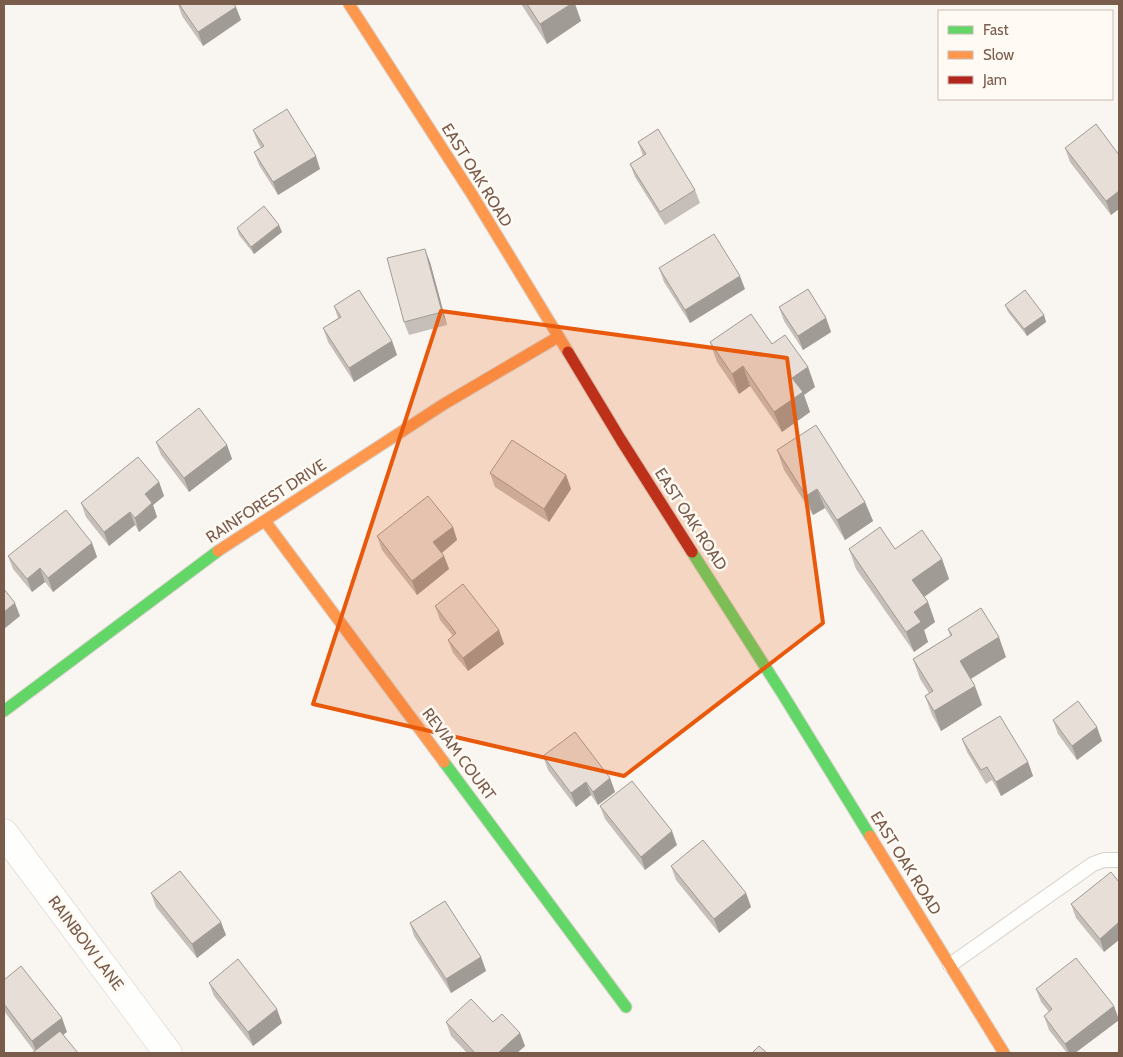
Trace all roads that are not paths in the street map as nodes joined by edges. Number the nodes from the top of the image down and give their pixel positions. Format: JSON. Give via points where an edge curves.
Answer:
{"nodes":[{"id":1,"x":349,"y":4,"type":"edge"},
{"id":2,"x":558,"y":337,"type":"junction"},
{"id":3,"x":266,"y":521,"type":"junction"},
{"id":4,"x":4,"y":711,"type":"edge"},
{"id":5,"x":4,"y":833,"type":"edge"},
{"id":6,"x":1119,"y":860,"type":"edge"},
{"id":7,"x":950,"y":965,"type":"junction"},
{"id":8,"x":626,"y":1007,"type":"dead end"},
{"id":9,"x":168,"y":1053,"type":"edge"},
{"id":10,"x":1004,"y":1053,"type":"edge"}],
"edges":[{"from":1,"to":2,"type":"street","name":"EAST OAK ROAD","via":[[473,196]]},
{"from":2,"to":3,"type":"street","name":"RAINFOREST DRIVE","via":[[444,404]]},
{"from":2,"to":7,"type":"street","name":"EAST OAK ROAD"},
{"from":3,"to":4,"type":"street","name":"RAINFOREST DRIVE","via":[[218,550]]},
{"from":3,"to":8,"type":"street","name":"REVIAM COURT"},
{"from":5,"to":9,"type":"street","name":"RAINBOW LANE"},
{"from":6,"to":7,"type":"lane","via":[[1093,864]]},
{"from":7,"to":10,"type":"street","name":"EAST OAK ROAD"}]}
